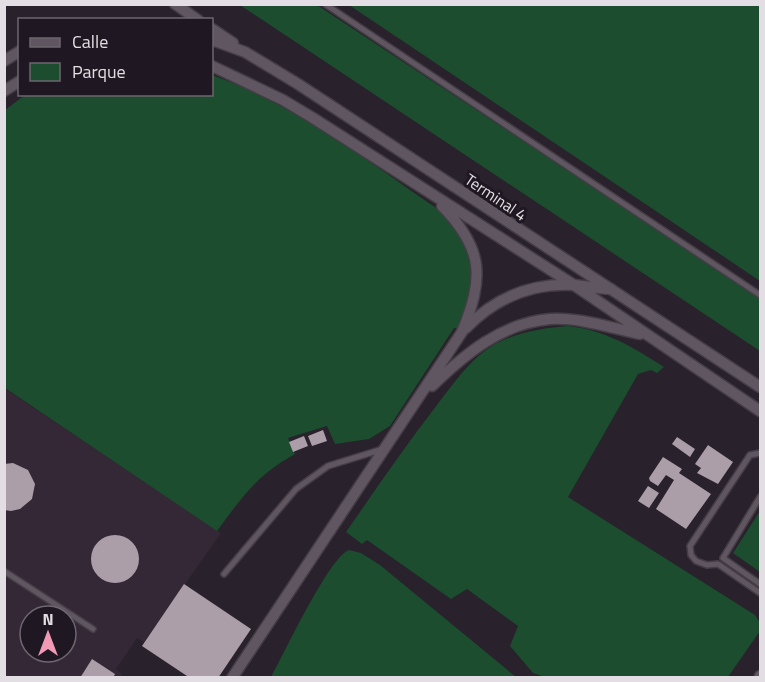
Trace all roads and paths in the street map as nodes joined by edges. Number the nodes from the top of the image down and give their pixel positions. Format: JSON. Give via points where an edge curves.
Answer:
{"nodes":[{"id":1,"x":175,"y":4,"type":"edge"},
{"id":2,"x":325,"y":4,"type":"edge"},
{"id":3,"x":195,"y":18,"type":"edge"},
{"id":4,"x":213,"y":30,"type":"edge"},
{"id":5,"x":213,"y":40,"type":"edge"},
{"id":6,"x":18,"y":52,"type":"edge"},
{"id":7,"x":245,"y":52,"type":"junction"},
{"id":8,"x":4,"y":61,"type":"edge"},
{"id":9,"x":213,"y":66,"type":"edge"},
{"id":10,"x":18,"y":82,"type":"edge"},
{"id":11,"x":4,"y":91,"type":"edge"},
{"id":12,"x":426,"y":191,"type":"junction"},
{"id":13,"x":574,"y":285,"type":"junction"},
{"id":14,"x":612,"y":289,"type":"junction"},
{"id":15,"x":760,"y":295,"type":"edge"},
{"id":16,"x":462,"y":332,"type":"junction"},
{"id":17,"x":647,"y":335,"type":"junction"},
{"id":18,"x":760,"y":387,"type":"edge"},
{"id":19,"x":421,"y":396,"type":"junction"},
{"id":20,"x":760,"y":411,"type":"edge"},
{"id":21,"x":387,"y":448,"type":"junction"},
{"id":22,"x":760,"y":453,"type":"edge"},
{"id":23,"x":760,"y":497,"type":"edge"},
{"id":24,"x":4,"y":571,"type":"edge"},
{"id":25,"x":224,"y":574,"type":"dead end"},
{"id":26,"x":760,"y":584,"type":"edge"},
{"id":27,"x":760,"y":593,"type":"edge"},
{"id":28,"x":93,"y":629,"type":"dead end"},
{"id":29,"x":232,"y":678,"type":"edge"}],
"edges":[{"from":1,"to":3,"type":"street"},
{"from":2,"to":15,"type":"lane"},
{"from":4,"to":7,"type":"street"},
{"from":5,"to":7,"type":"street","name":"Terminal 4"},
{"from":6,"to":8,"type":"street"},
{"from":7,"to":14,"type":"street","name":"Terminal 4"},
{"from":9,"to":12,"type":"street","via":[[284,100]]},
{"from":10,"to":11,"type":"street"},
{"from":12,"to":13,"type":"street"},
{"from":12,"to":16,"type":"street","via":[[460,225],[475,256],[477,290]]},
{"from":13,"to":14,"type":"street"},
{"from":13,"to":16,"type":"street","via":[[505,297],[483,310]]},
{"from":13,"to":17,"type":"street"},
{"from":14,"to":18,"type":"street","name":"Terminal 4"},
{"from":16,"to":19,"type":"street"},
{"from":17,"to":19,"type":"street","via":[[576,320],[526,322],[465,354]]},
{"from":17,"to":20,"type":"street"},
{"from":19,"to":21,"type":"street"},
{"from":21,"to":25,"type":"lane","via":[[328,466],[296,489]]},
{"from":21,"to":29,"type":"street"},
{"from":22,"to":27,"type":"lane","via":[[750,455],[690,546],[696,561],[721,566]]},
{"from":23,"to":26,"type":"lane","via":[[723,558]]},
{"from":24,"to":28,"type":"lane"}]}
